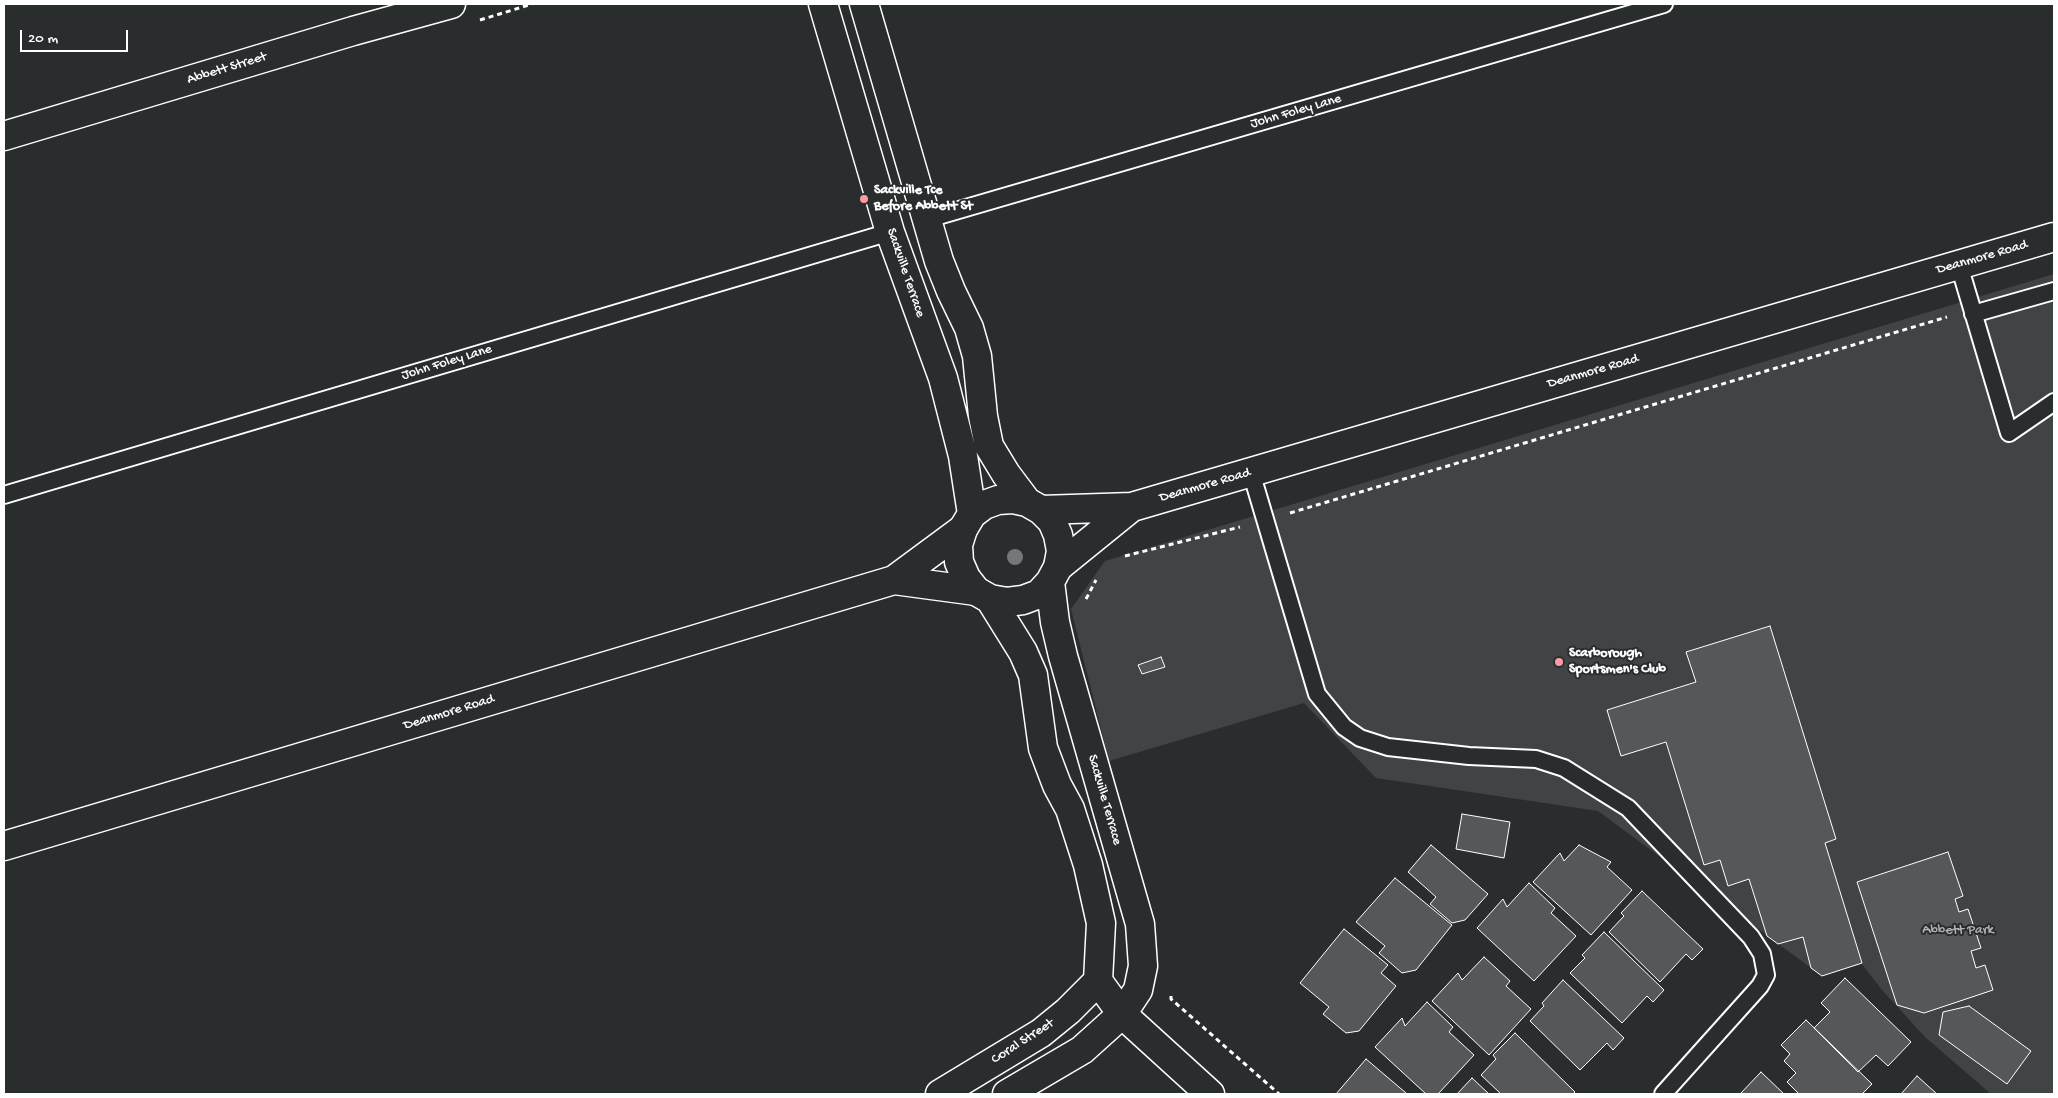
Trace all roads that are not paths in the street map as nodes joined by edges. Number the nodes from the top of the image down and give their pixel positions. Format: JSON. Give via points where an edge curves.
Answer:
{"nodes":[{"id":1,"x":451,"y":4,"type":"edge"},
{"id":2,"x":823,"y":4,"type":"edge"},
{"id":3,"x":864,"y":4,"type":"edge"},
{"id":4,"x":1664,"y":4,"type":"edge"},
{"id":5,"x":4,"y":136,"type":"edge"},
{"id":6,"x":928,"y":220,"type":"junction"},
{"id":7,"x":890,"y":232,"type":"junction"},
{"id":8,"x":2054,"y":237,"type":"edge"},
{"id":9,"x":1959,"y":265,"type":"junction"},
{"id":10,"x":2054,"y":291,"type":"edge"},
{"id":11,"x":1972,"y":312,"type":"junction"},
{"id":12,"x":2054,"y":402,"type":"edge"},
{"id":13,"x":1251,"y":472,"type":"junction"},
{"id":14,"x":4,"y":495,"type":"edge"},
{"id":15,"x":1034,"y":506,"type":"junction"},
{"id":16,"x":1132,"y":507,"type":"junction"},
{"id":17,"x":968,"y":522,"type":"junction"},
{"id":18,"x":1054,"y":575,"type":"junction"},
{"id":19,"x":894,"y":580,"type":"junction"},
{"id":20,"x":983,"y":595,"type":"junction"},
{"id":21,"x":4,"y":846,"type":"edge"},
{"id":22,"x":1098,"y":981,"type":"junction"},
{"id":23,"x":1122,"y":1014,"type":"junction"},
{"id":24,"x":940,"y":1094,"type":"edge"},
{"id":25,"x":1007,"y":1094,"type":"edge"},
{"id":26,"x":1210,"y":1094,"type":"edge"},
{"id":27,"x":1663,"y":1094,"type":"edge"}],
"edges":[{"from":1,"to":5,"type":"street","name":"Abbett Street"},
{"from":2,"to":7,"type":"street","name":"Sackville Terrace"},
{"from":3,"to":6,"type":"street","name":"Sackville Terrace"},
{"from":4,"to":6,"type":"lane","name":"John Foley Lane"},
{"from":6,"to":15,"type":"street","name":"Sackville Terrace","via":[[939,261],[969,328],[977,356],[982,416],[989,446],[1006,474]]},
{"from":7,"to":14,"type":"lane","name":"John Foley Lane"},
{"from":7,"to":17,"type":"street","name":"Sackville Terrace","via":[[943,378],[964,456]]},
{"from":8,"to":9,"type":"street","name":"Deanmore Road"},
{"from":9,"to":11,"type":"lane"},
{"from":9,"to":13,"type":"street","name":"Deanmore Road"},
{"from":10,"to":11,"type":"lane"},
{"from":11,"to":12,"type":"lane","via":[[2009,433]]},
{"from":13,"to":16,"type":"street","name":"Deanmore Road"},
{"from":13,"to":27,"type":"lane","via":[[1317,694],[1344,727],[1360,738],[1388,746],[1469,756],[1536,759],[1564,768],[1628,808],[1751,937],[1762,954],[1766,975],[1760,986]]},
{"from":15,"to":16,"type":"street","name":"Deanmore Road"},
{"from":15,"to":17,"type":"street","via":[[1013,499],[998,500],[984,505]]},
{"from":15,"to":18,"type":"street","name":"Sackville Terrace","via":[[1052,521],[1058,535],[1061,552]]},
{"from":16,"to":18,"type":"street","name":"Deanmore Road"},
{"from":17,"to":19,"type":"street","name":"Deanmore Road"},
{"from":17,"to":20,"type":"street","name":"Sackville Terrace","via":[[958,546],[959,562],[966,578]]},
{"from":18,"to":20,"type":"street","via":[[1039,594],[1023,600],[1007,602]]},
{"from":18,"to":23,"type":"street","name":"Sackville Terrace","via":[[1056,628],[1140,924],[1143,966],[1138,990]]},
{"from":19,"to":20,"type":"street","name":"Deanmore Road"},
{"from":19,"to":21,"type":"street","name":"Deanmore Road"},
{"from":20,"to":22,"type":"street","name":"Sackville Terrace","via":[[1023,652],[1034,675],[1043,748],[1070,809],[1088,865],[1101,923]]},
{"from":22,"to":23,"type":"street"},
{"from":22,"to":24,"type":"street","name":"Coral Street","via":[[1041,1033]]},
{"from":23,"to":25,"type":"street","name":"Sackville Terrace","via":[[1082,1050]]},
{"from":23,"to":26,"type":"street"}]}
